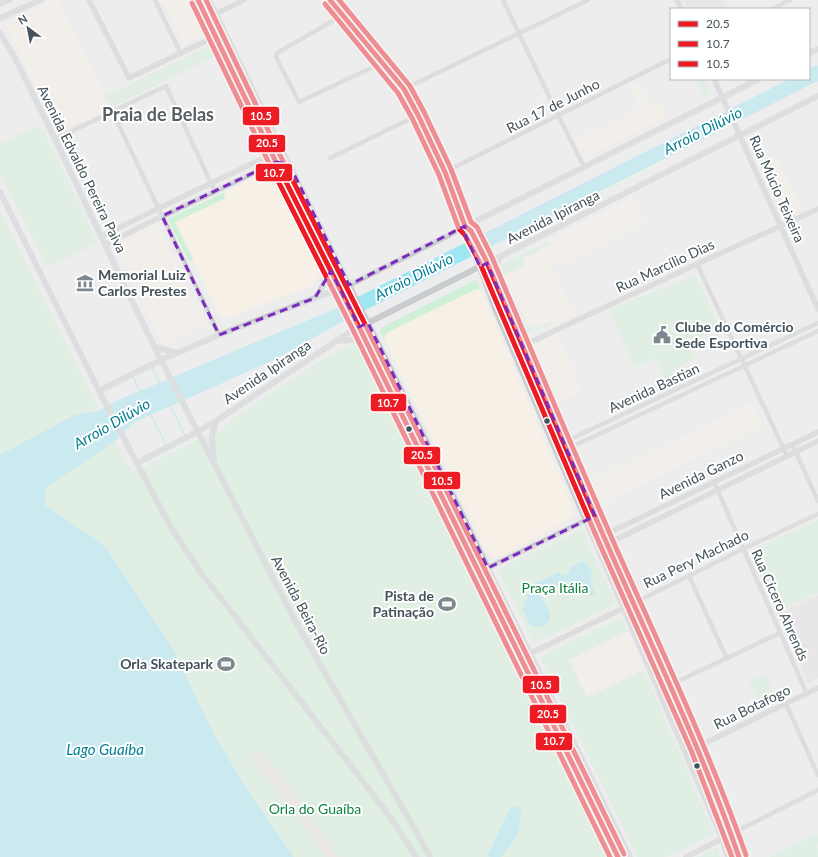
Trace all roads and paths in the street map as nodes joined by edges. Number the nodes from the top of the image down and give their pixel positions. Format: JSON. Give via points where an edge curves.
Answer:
{"nodes":[{"id":1,"x":9,"y":0,"type":"edge"},
{"id":2,"x":42,"y":0,"type":"edge"},
{"id":3,"x":89,"y":0,"type":"edge"},
{"id":4,"x":155,"y":0,"type":"edge"},
{"id":5,"x":198,"y":0,"type":"edge"},
{"id":6,"x":209,"y":0,"type":"edge"},
{"id":7,"x":244,"y":0,"type":"edge"},
{"id":8,"x":330,"y":0,"type":"edge"},
{"id":9,"x":504,"y":0,"type":"edge"},
{"id":10,"x":588,"y":0,"type":"edge"},
{"id":11,"x":790,"y":0,"type":"edge"},
{"id":12,"x":0,"y":4,"type":"edge"},
{"id":13,"x":774,"y":8,"type":"edge"},
{"id":14,"x":216,"y":14,"type":"junction"},
{"id":15,"x":343,"y":15,"type":"junction"},
{"id":16,"x":0,"y":18,"type":"edge"},
{"id":17,"x":207,"y":18,"type":"junction"},
{"id":18,"x":0,"y":33,"type":"edge"},
{"id":19,"x":519,"y":33,"type":"junction"},
{"id":20,"x":216,"y":36,"type":"junction"},
{"id":21,"x":181,"y":54,"type":"junction"},
{"id":22,"x":670,"y":59,"type":"edge"},
{"id":23,"x":382,"y":63,"type":"junction"},
{"id":24,"x":714,"y":80,"type":"edge"},
{"id":25,"x":757,"y":80,"type":"edge"},
{"id":26,"x":404,"y":89,"type":"junction"},
{"id":27,"x":818,"y":96,"type":"edge"},
{"id":28,"x":724,"y":101,"type":"junction"},
{"id":29,"x":112,"y":112,"type":"junction"},
{"id":30,"x":418,"y":115,"type":"junction"},
{"id":31,"x":558,"y":115,"type":"junction"},
{"id":32,"x":740,"y":136,"type":"junction"},
{"id":33,"x":55,"y":139,"type":"junction"},
{"id":34,"x":272,"y":154,"type":"junction"},
{"id":35,"x":330,"y":158,"type":"dead end"},
{"id":36,"x":276,"y":162,"type":"junction"},
{"id":37,"x":289,"y":164,"type":"junction"},
{"id":38,"x":584,"y":167,"type":"junction"},
{"id":39,"x":445,"y":172,"type":"junction"},
{"id":40,"x":211,"y":184,"type":"junction"},
{"id":41,"x":0,"y":192,"type":"edge"},
{"id":42,"x":215,"y":192,"type":"junction"},
{"id":43,"x":158,"y":208,"type":"junction"},
{"id":44,"x":818,"y":209,"type":"edge"},
{"id":45,"x":140,"y":216,"type":"junction"},
{"id":46,"x":162,"y":216,"type":"junction"},
{"id":47,"x":144,"y":225,"type":"junction"},
{"id":48,"x":466,"y":226,"type":"junction"},
{"id":49,"x":780,"y":226,"type":"junction"},
{"id":50,"x":468,"y":233,"type":"junction"},
{"id":51,"x":101,"y":236,"type":"junction"},
{"id":52,"x":105,"y":245,"type":"junction"},
{"id":53,"x":500,"y":257,"type":"junction"},
{"id":54,"x":486,"y":263,"type":"junction"},
{"id":55,"x":327,"y":264,"type":"junction"},
{"id":56,"x":697,"y":264,"type":"junction"},
{"id":57,"x":479,"y":267,"type":"junction"},
{"id":58,"x":493,"y":279,"type":"junction"},
{"id":59,"x":349,"y":285,"type":"junction"},
{"id":60,"x":340,"y":289,"type":"junction"},
{"id":61,"x":315,"y":298,"type":"junction"},
{"id":62,"x":818,"y":309,"type":"edge"},
{"id":63,"x":368,"y":323,"type":"junction"},
{"id":64,"x":818,"y":323,"type":"edge"},
{"id":65,"x":359,"y":327,"type":"junction"},
{"id":66,"x":818,"y":331,"type":"edge"},
{"id":67,"x":220,"y":335,"type":"junction"},
{"id":68,"x":365,"y":339,"type":"junction"},
{"id":69,"x":336,"y":341,"type":"junction"},
{"id":70,"x":377,"y":341,"type":"junction"},
{"id":71,"x":522,"y":346,"type":"junction"},
{"id":72,"x":155,"y":347,"type":"junction"},
{"id":73,"x":177,"y":353,"type":"junction"},
{"id":74,"x":742,"y":359,"type":"junction"},
{"id":75,"x":161,"y":360,"type":"junction"},
{"id":76,"x":745,"y":366,"type":"junction"},
{"id":77,"x":683,"y":386,"type":"junction"},
{"id":78,"x":99,"y":391,"type":"junction"},
{"id":79,"x":687,"y":393,"type":"junction"},
{"id":80,"x":618,"y":417,"type":"junction"},
{"id":81,"x":216,"y":421,"type":"junction"},
{"id":82,"x":622,"y":424,"type":"junction"},
{"id":83,"x":197,"y":432,"type":"junction"},
{"id":84,"x":818,"y":432,"type":"edge"},
{"id":85,"x":818,"y":441,"type":"edge"},
{"id":86,"x":564,"y":442,"type":"junction"},
{"id":87,"x":792,"y":444,"type":"junction"},
{"id":88,"x":784,"y":448,"type":"junction"},
{"id":89,"x":567,"y":449,"type":"junction"},
{"id":90,"x":796,"y":452,"type":"junction"},
{"id":91,"x":787,"y":456,"type":"junction"},
{"id":92,"x":137,"y":463,"type":"junction"},
{"id":93,"x":214,"y":466,"type":"junction"},
{"id":94,"x":714,"y":482,"type":"junction"},
{"id":95,"x":717,"y":490,"type":"junction"},
{"id":96,"x":818,"y":501,"type":"edge"},
{"id":97,"x":661,"y":507,"type":"junction"},
{"id":98,"x":818,"y":514,"type":"edge"},
{"id":99,"x":595,"y":516,"type":"junction"},
{"id":100,"x":666,"y":516,"type":"junction"},
{"id":101,"x":586,"y":520,"type":"junction"},
{"id":102,"x":603,"y":535,"type":"junction"},
{"id":103,"x":594,"y":540,"type":"junction"},
{"id":104,"x":607,"y":544,"type":"junction"},
{"id":105,"x":743,"y":549,"type":"junction"},
{"id":106,"x":488,"y":568,"type":"junction"},
{"id":107,"x":689,"y":576,"type":"junction"},
{"id":108,"x":634,"y":603,"type":"junction"},
{"id":109,"x":624,"y":607,"type":"junction"},
{"id":110,"x":780,"y":633,"type":"junction"},
{"id":111,"x":530,"y":654,"type":"junction"},
{"id":112,"x":521,"y":658,"type":"junction"},
{"id":113,"x":727,"y":659,"type":"junction"},
{"id":114,"x":670,"y":685,"type":"junction"},
{"id":115,"x":818,"y":688,"type":"edge"},
{"id":116,"x":807,"y":694,"type":"junction"},
{"id":117,"x":786,"y":704,"type":"junction"},
{"id":118,"x":697,"y":747,"type":"junction"},
{"id":119,"x":818,"y":776,"type":"edge"},
{"id":120,"x":818,"y":790,"type":"edge"},
{"id":121,"x":731,"y":834,"type":"junction"},
{"id":122,"x":722,"y":838,"type":"junction"},
{"id":123,"x":416,"y":857,"type":"edge"},
{"id":124,"x":430,"y":857,"type":"edge"},
{"id":125,"x":618,"y":857,"type":"edge"},
{"id":126,"x":630,"y":857,"type":"edge"},
{"id":127,"x":686,"y":857,"type":"edge"},
{"id":128,"x":728,"y":857,"type":"edge"},
{"id":129,"x":739,"y":857,"type":"edge"}],
"edges":[{"from":1,"to":12,"type":"main road"},
{"from":2,"to":16,"type":"main road"},
{"from":3,"to":21,"type":"street","via":[[129,78]]},
{"from":4,"to":21,"type":"street"},
{"from":5,"to":17,"type":"main road"},
{"from":6,"to":14,"type":"main road"},
{"from":7,"to":14,"type":"street"},
{"from":8,"to":15,"type":"main road"},
{"from":9,"to":19,"type":"street"},
{"from":10,"to":19,"type":"street"},
{"from":11,"to":13,"type":"street"},
{"from":14,"to":17,"type":"street"},
{"from":14,"to":37,"type":"main road"},
{"from":15,"to":23,"type":"main road"},
{"from":15,"to":23,"type":"street","via":[[276,54],[299,102]]},
{"from":17,"to":20,"type":"main road"},
{"from":18,"to":33,"type":"main road","name":"Avenida Edvaldo Pereira Paiva"},
{"from":19,"to":26,"type":"street"},
{"from":19,"to":31,"type":"street"},
{"from":20,"to":21,"type":"street"},
{"from":20,"to":34,"type":"main road"},
{"from":22,"to":31,"type":"street","name":"Rua 17 de Junho"},
{"from":23,"to":26,"type":"main road"},
{"from":24,"to":28,"type":"street","name":"Rua Múcio Teixeira"},
{"from":25,"to":28,"type":"main road"},
{"from":26,"to":30,"type":"main road"},
{"from":27,"to":32,"type":"main road","name":"Avenida Ipiranga"},
{"from":28,"to":32,"type":"street","name":"Rua Múcio Teixeira"},
{"from":28,"to":38,"type":"main road"},
{"from":29,"to":33,"type":"street"},
{"from":29,"to":40,"type":"street","via":[[166,86]]},
{"from":29,"to":43,"type":"street"},
{"from":30,"to":35,"type":"street"},
{"from":30,"to":39,"type":"main road"},
{"from":31,"to":38,"type":"street"},
{"from":31,"to":39,"type":"street","name":"Rua 17 de Junho"},
{"from":32,"to":49,"type":"street","name":"Rua Múcio Teixeira"},
{"from":32,"to":53,"type":"main road","name":"Avenida Ipiranga"},
{"from":33,"to":51,"type":"main road","name":"Avenida Edvaldo Pereira Paiva"},
{"from":34,"to":36,"type":"main road"},
{"from":34,"to":40,"type":"street"},
{"from":36,"to":37,"type":"main road"},
{"from":36,"to":42,"type":"street"},
{"from":36,"to":55,"type":"main road"},
{"from":37,"to":59,"type":"main road"},
{"from":38,"to":48,"type":"main road"},
{"from":39,"to":48,"type":"main road"},
{"from":40,"to":42,"type":"street"},
{"from":40,"to":43,"type":"street"},
{"from":41,"to":78,"type":"main road"},
{"from":42,"to":46,"type":"street"},
{"from":43,"to":45,"type":"street"},
{"from":43,"to":46,"type":"street"},
{"from":44,"to":49,"type":"street","name":"Rua Marcílio Dias"},
{"from":45,"to":47,"type":"street"},
{"from":45,"to":51,"type":"street"},
{"from":46,"to":47,"type":"street"},
{"from":46,"to":67,"type":"street"},
{"from":47,"to":52,"type":"street"},
{"from":48,"to":50,"type":"main road"},
{"from":48,"to":59,"type":"main road"},
{"from":49,"to":56,"type":"street","name":"Rua Marcílio Dias"},
{"from":49,"to":62,"type":"street","name":"Rua Múcio Teixeira"},
{"from":50,"to":54,"type":"main road"},
{"from":50,"to":57,"type":"main road"},
{"from":51,"to":52,"type":"main road","name":"Avenida Edvaldo Pereira Paiva"},
{"from":52,"to":72,"type":"main road","name":"Avenida Edvaldo Pereira Paiva"},
{"from":53,"to":54,"type":"main road","name":"Avenida Ipiranga"},
{"from":53,"to":58,"type":"main road"},
{"from":54,"to":57,"type":"main road","name":"Avenida Ipiranga"},
{"from":54,"to":58,"type":"main road"},
{"from":55,"to":60,"type":"main road"},
{"from":55,"to":61,"type":"main road","via":[[326,280]]},
{"from":56,"to":71,"type":"street","name":"Rua Marcílio Dias"},
{"from":56,"to":74,"type":"street"},
{"from":57,"to":63,"type":"main road","name":"Avenida Ipiranga"},
{"from":57,"to":101,"type":"main road"},
{"from":58,"to":71,"type":"main road"},
{"from":59,"to":60,"type":"main road"},
{"from":59,"to":63,"type":"main road"},
{"from":60,"to":61,"type":"main road"},
{"from":60,"to":65,"type":"main road"},
{"from":61,"to":67,"type":"main road"},
{"from":63,"to":65,"type":"main road","name":"Avenida Ipiranga"},
{"from":63,"to":70,"type":"main road"},
{"from":64,"to":74,"type":"street","name":"Avenida Bastian"},
{"from":65,"to":68,"type":"main road"},
{"from":65,"to":69,"type":"main road","name":"Avenida Ipiranga"},
{"from":66,"to":76,"type":"street","name":"Avenida Bastian"},
{"from":67,"to":73,"type":"main road"},
{"from":68,"to":69,"type":"main road"},
{"from":68,"to":70,"type":"main road"},
{"from":68,"to":112,"type":"main road"},
{"from":69,"to":81,"type":"main road","name":"Avenida Ipiranga"},
{"from":70,"to":106,"type":"main road"},
{"from":71,"to":86,"type":"main road"},
{"from":72,"to":73,"type":"main road"},
{"from":72,"to":75,"type":"main road","name":"Avenida Edvaldo Pereira Paiva"},
{"from":73,"to":75,"type":"main road"},
{"from":74,"to":76,"type":"street"},
{"from":74,"to":77,"type":"street","name":"Avenida Bastian"},
{"from":75,"to":78,"type":"main road"},
{"from":75,"to":83,"type":"main road","name":"Avenida Beira-Rio"},
{"from":76,"to":79,"type":"street","name":"Avenida Bastian"},
{"from":76,"to":88,"type":"street"},
{"from":77,"to":79,"type":"street"},
{"from":77,"to":80,"type":"street","name":"Avenida Bastian"},
{"from":78,"to":92,"type":"main road"},
{"from":79,"to":82,"type":"street","name":"Avenida Bastian"},
{"from":80,"to":82,"type":"street"},
{"from":80,"to":86,"type":"street","name":"Avenida Bastian"},
{"from":81,"to":83,"type":"main road","name":"Avenida Ipiranga"},
{"from":81,"to":93,"type":"main road","via":[[212,437]]},
{"from":82,"to":89,"type":"street","name":"Avenida Bastian"},
{"from":83,"to":92,"type":"main road","name":"Avenida Ipiranga"},
{"from":83,"to":93,"type":"main road","name":"Avenida Beira-Rio"},
{"from":84,"to":87,"type":"street","name":"Avenida Ganzo"},
{"from":85,"to":90,"type":"street","name":"Avenida Ganzo"},
{"from":86,"to":89,"type":"main road"},
{"from":87,"to":88,"type":"street","name":"Avenida Ganzo"},
{"from":87,"to":90,"type":"street"},
{"from":88,"to":91,"type":"street"},
{"from":88,"to":94,"type":"street","name":"Avenida Ganzo"},
{"from":89,"to":99,"type":"main road"},
{"from":90,"to":91,"type":"street","name":"Avenida Ganzo"},
{"from":90,"to":96,"type":"street"},
{"from":91,"to":95,"type":"street","name":"Avenida Ganzo"},
{"from":92,"to":123,"type":"main road","via":[[170,526],[202,574],[361,778]]},
{"from":93,"to":124,"type":"main road","name":"Avenida Beira-Rio","via":[[295,621]]},
{"from":94,"to":95,"type":"street","name":"Rua Cícero Ahrends"},
{"from":94,"to":97,"type":"street","name":"Avenida Ganzo"},
{"from":95,"to":100,"type":"street","name":"Avenida Ganzo"},
{"from":95,"to":105,"type":"street","name":"Rua Cícero Ahrends"},
{"from":97,"to":100,"type":"street"},
{"from":97,"to":102,"type":"street","name":"Avenida Ganzo"},
{"from":98,"to":105,"type":"street","name":"Rua Pery Machado"},
{"from":99,"to":101,"type":"street"},
{"from":99,"to":102,"type":"main road"},
{"from":100,"to":104,"type":"street","name":"Avenida Ganzo"},
{"from":101,"to":103,"type":"main road"},
{"from":101,"to":106,"type":"street"},
{"from":102,"to":103,"type":"street","name":"Avenida Ganzo"},
{"from":102,"to":104,"type":"main road"},
{"from":103,"to":109,"type":"main road"},
{"from":104,"to":108,"type":"main road"},
{"from":105,"to":107,"type":"street","name":"Rua Pery Machado"},
{"from":105,"to":110,"type":"street","name":"Rua Cícero Ahrends"},
{"from":106,"to":111,"type":"main road"},
{"from":107,"to":108,"type":"street","name":"Rua Pery Machado"},
{"from":107,"to":113,"type":"street"},
{"from":108,"to":109,"type":"street","name":"Rua Pery Machado"},
{"from":108,"to":114,"type":"main road"},
{"from":109,"to":111,"type":"street","name":"Rua Pery Machado"},
{"from":109,"to":122,"type":"main road"},
{"from":110,"to":113,"type":"street"},
{"from":110,"to":116,"type":"street","name":"Rua Cícero Ahrends"},
{"from":111,"to":112,"type":"street","name":"Rua Pery Machado"},
{"from":111,"to":126,"type":"main road"},
{"from":112,"to":125,"type":"main road"},
{"from":113,"to":114,"type":"street"},
{"from":114,"to":118,"type":"main road"},
{"from":115,"to":116,"type":"street","name":"Rua Botafogo"},
{"from":116,"to":117,"type":"street","name":"Rua Botafogo"},
{"from":117,"to":118,"type":"street","name":"Rua Botafogo"},
{"from":117,"to":119,"type":"street"},
{"from":118,"to":121,"type":"main road"},
{"from":120,"to":121,"type":"street"},
{"from":121,"to":122,"type":"street"},
{"from":121,"to":129,"type":"main road"},
{"from":122,"to":127,"type":"street"},
{"from":122,"to":128,"type":"main road"}]}
